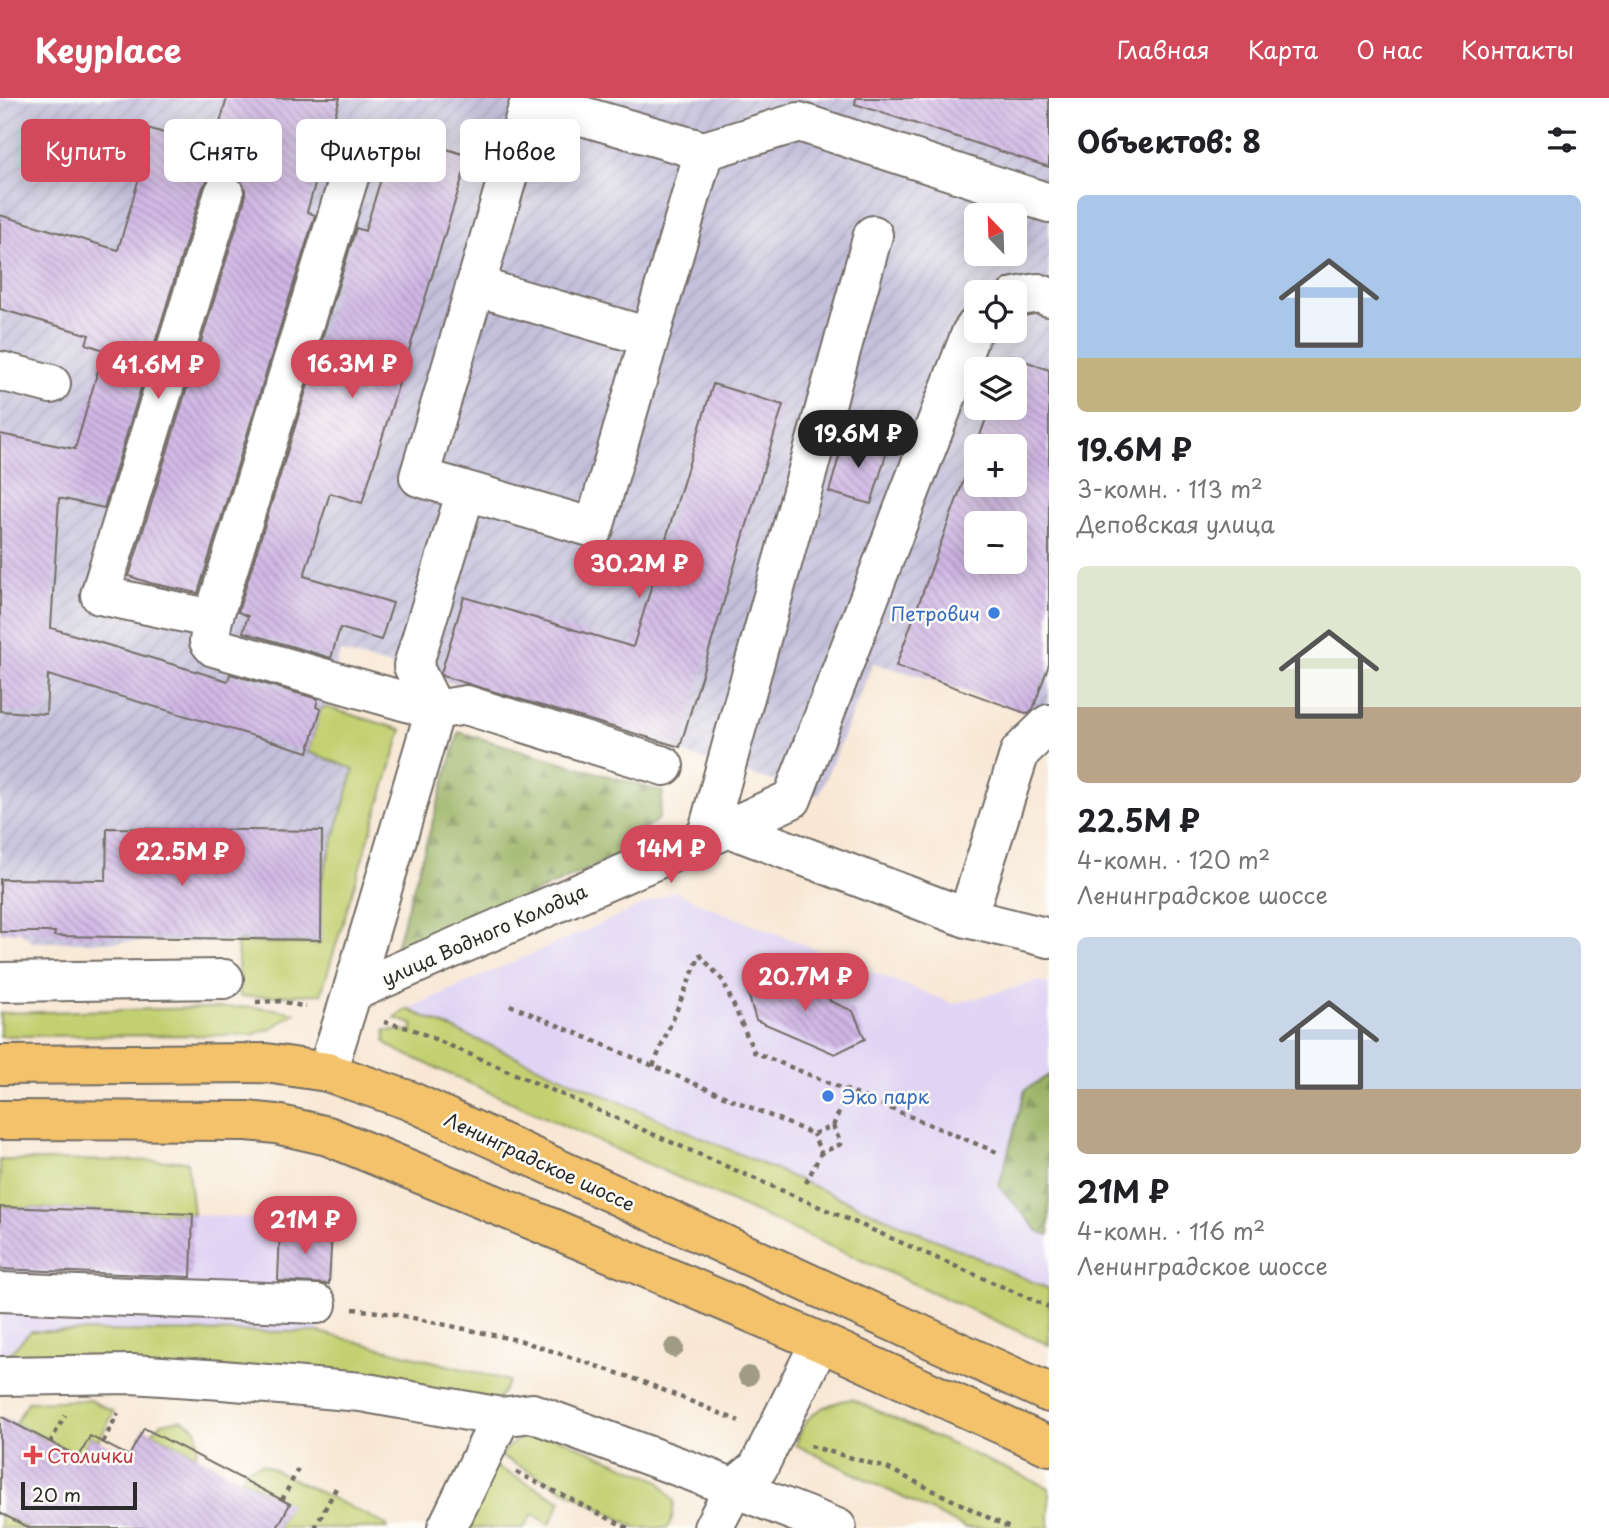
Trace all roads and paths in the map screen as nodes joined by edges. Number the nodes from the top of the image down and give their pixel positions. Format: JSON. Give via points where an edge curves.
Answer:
{"nodes":[{"id":1,"x":704,"y":151,"type":"junction"},
{"id":2,"x":348,"y":182,"type":"edge"},
{"id":3,"x":224,"y":193,"type":"dead end"},
{"id":4,"x":1049,"y":203,"type":"edge"},
{"id":5,"x":873,"y":235,"type":"dead end"},
{"id":6,"x":475,"y":286,"type":"junction"},
{"id":7,"x":1027,"y":295,"type":"edge"},
{"id":8,"x":1049,"y":297,"type":"edge"},
{"id":9,"x":649,"y":337,"type":"junction"},
{"id":10,"x":967,"y":343,"type":"edge"},
{"id":11,"x":0,"y":371,"type":"edge"},
{"id":12,"x":51,"y":384,"type":"dead end"},
{"id":13,"x":466,"y":491,"type":"junction"},
{"id":14,"x":213,"y":619,"type":"junction"},
{"id":15,"x":435,"y":710,"type":"junction"},
{"id":16,"x":1049,"y":724,"type":"edge"},
{"id":17,"x":664,"y":766,"type":"dead end"},
{"id":18,"x":718,"y":833,"type":"junction"},
{"id":19,"x":967,"y":918,"type":"junction"},
{"id":20,"x":1049,"y":937,"type":"edge"},
{"id":21,"x":224,"y":979,"type":"dead end"},
{"id":22,"x":0,"y":982,"type":"edge"},
{"id":23,"x":352,"y":992,"type":"junction"},
{"id":24,"x":254,"y":1002,"type":"dead end"},
{"id":25,"x":510,"y":1005,"type":"dead end"},
{"id":26,"x":302,"y":1006,"type":"dead end"},
{"id":27,"x":380,"y":1022,"type":"dead end"},
{"id":28,"x":0,"y":1065,"type":"edge"},
{"id":29,"x":653,"y":1066,"type":"junction"},
{"id":30,"x":327,"y":1072,"type":"junction"},
{"id":31,"x":848,"y":1090,"type":"junction"},
{"id":32,"x":0,"y":1120,"type":"edge"},
{"id":33,"x":833,"y":1126,"type":"junction"},
{"id":34,"x":813,"y":1134,"type":"junction"},
{"id":35,"x":821,"y":1153,"type":"junction"},
{"id":36,"x":1001,"y":1154,"type":"dead end"},
{"id":37,"x":807,"y":1183,"type":"dead end"},
{"id":38,"x":0,"y":1292,"type":"edge"},
{"id":39,"x":317,"y":1304,"type":"joint"},
{"id":40,"x":1049,"y":1307,"type":"edge"},
{"id":41,"x":820,"y":1342,"type":"junction"},
{"id":42,"x":0,"y":1376,"type":"edge"},
{"id":43,"x":1049,"y":1393,"type":"edge"},
{"id":44,"x":69,"y":1407,"type":"dead end"},
{"id":45,"x":121,"y":1409,"type":"dead end"},
{"id":46,"x":501,"y":1417,"type":"junction"},
{"id":47,"x":775,"y":1436,"type":"junction"},
{"id":48,"x":103,"y":1442,"type":"dead end"},
{"id":49,"x":50,"y":1443,"type":"dead end"},
{"id":50,"x":1049,"y":1446,"type":"edge"},
{"id":51,"x":483,"y":1455,"type":"junction"},
{"id":52,"x":298,"y":1469,"type":"dead end"},
{"id":53,"x":336,"y":1488,"type":"dead end"},
{"id":54,"x":734,"y":1488,"type":"junction"},
{"id":55,"x":282,"y":1500,"type":"dead end"},
{"id":56,"x":315,"y":1528,"type":"edge"},
{"id":57,"x":447,"y":1528,"type":"edge"},
{"id":58,"x":628,"y":1528,"type":"edge"},
{"id":59,"x":713,"y":1528,"type":"edge"},
{"id":60,"x":836,"y":1528,"type":"edge"},
{"id":61,"x":1010,"y":1528,"type":"edge"}],
"edges":[{"from":1,"to":4,"type":"street","via":[[799,122]]},
{"from":1,"to":6,"type":"street","via":[[530,101]]},
{"from":1,"to":9,"type":"street"},
{"from":2,"to":14,"type":"street"},
{"from":3,"to":14,"type":"street","via":[[100,595]]},
{"from":5,"to":18,"type":"street"},
{"from":6,"to":9,"type":"street"},
{"from":6,"to":13,"type":"street","via":[[419,477]]},
{"from":7,"to":8,"type":"street"},
{"from":9,"to":13,"type":"street","via":[[594,528]]},
{"from":10,"to":18,"type":"street","name":"улица Водного Колодца","via":[[792,799]]},
{"from":11,"to":12,"type":"street"},
{"from":13,"to":15,"type":"street","via":[[413,666]]},
{"from":14,"to":15,"type":"street","via":[[209,641],[214,648]]},
{"from":15,"to":17,"type":"street","via":[[466,705]]},
{"from":15,"to":23,"type":"street"},
{"from":16,"to":19,"type":"street","via":[[1020,752]]},
{"from":18,"to":19,"type":"street"},
{"from":18,"to":23,"type":"street","name":"улица Водного Колодца"},
{"from":19,"to":20,"type":"street"},
{"from":21,"to":22,"type":"street"},
{"from":23,"to":30,"type":"street"},
{"from":24,"to":26,"type":"path"},
{"from":25,"to":29,"type":"path"},
{"from":27,"to":40,"type":"path","via":[[412,1029]]},
{"from":28,"to":30,"type":"main road","name":"Ленинградское шоссе","via":[[266,1063]]},
{"from":29,"to":31,"type":"path","via":[[700,956],[723,981],[754,1052]]},
{"from":29,"to":34,"type":"path"},
{"from":30,"to":43,"type":"main road","name":"Ленинградское шоссе","via":[[408,1100]]},
{"from":31,"to":33,"type":"path"},
{"from":31,"to":36,"type":"path"},
{"from":32,"to":41,"type":"main road","via":[[247,1121],[328,1136]]},
{"from":33,"to":34,"type":"path"},
{"from":33,"to":35,"type":"path","via":[[841,1144]]},
{"from":34,"to":35,"type":"path"},
{"from":35,"to":37,"type":"path"},
{"from":38,"to":39,"type":"street"},
{"from":39,"to":47,"type":"path","via":[[394,1314],[522,1341],[641,1381]]},
{"from":41,"to":47,"type":"street"},
{"from":41,"to":50,"type":"main road"},
{"from":42,"to":46,"type":"street","via":[[132,1374],[222,1380],[361,1392]]},
{"from":44,"to":49,"type":"path"},
{"from":45,"to":48,"type":"path"},
{"from":46,"to":51,"type":"street"},
{"from":46,"to":54,"type":"street","via":[[533,1413]]},
{"from":47,"to":54,"type":"street","via":[[758,1468]]},
{"from":47,"to":61,"type":"path","via":[[887,1468]]},
{"from":51,"to":57,"type":"street"},
{"from":51,"to":58,"type":"path"},
{"from":52,"to":55,"type":"path"},
{"from":53,"to":56,"type":"path"},
{"from":54,"to":59,"type":"street"},
{"from":54,"to":60,"type":"street"}]}
